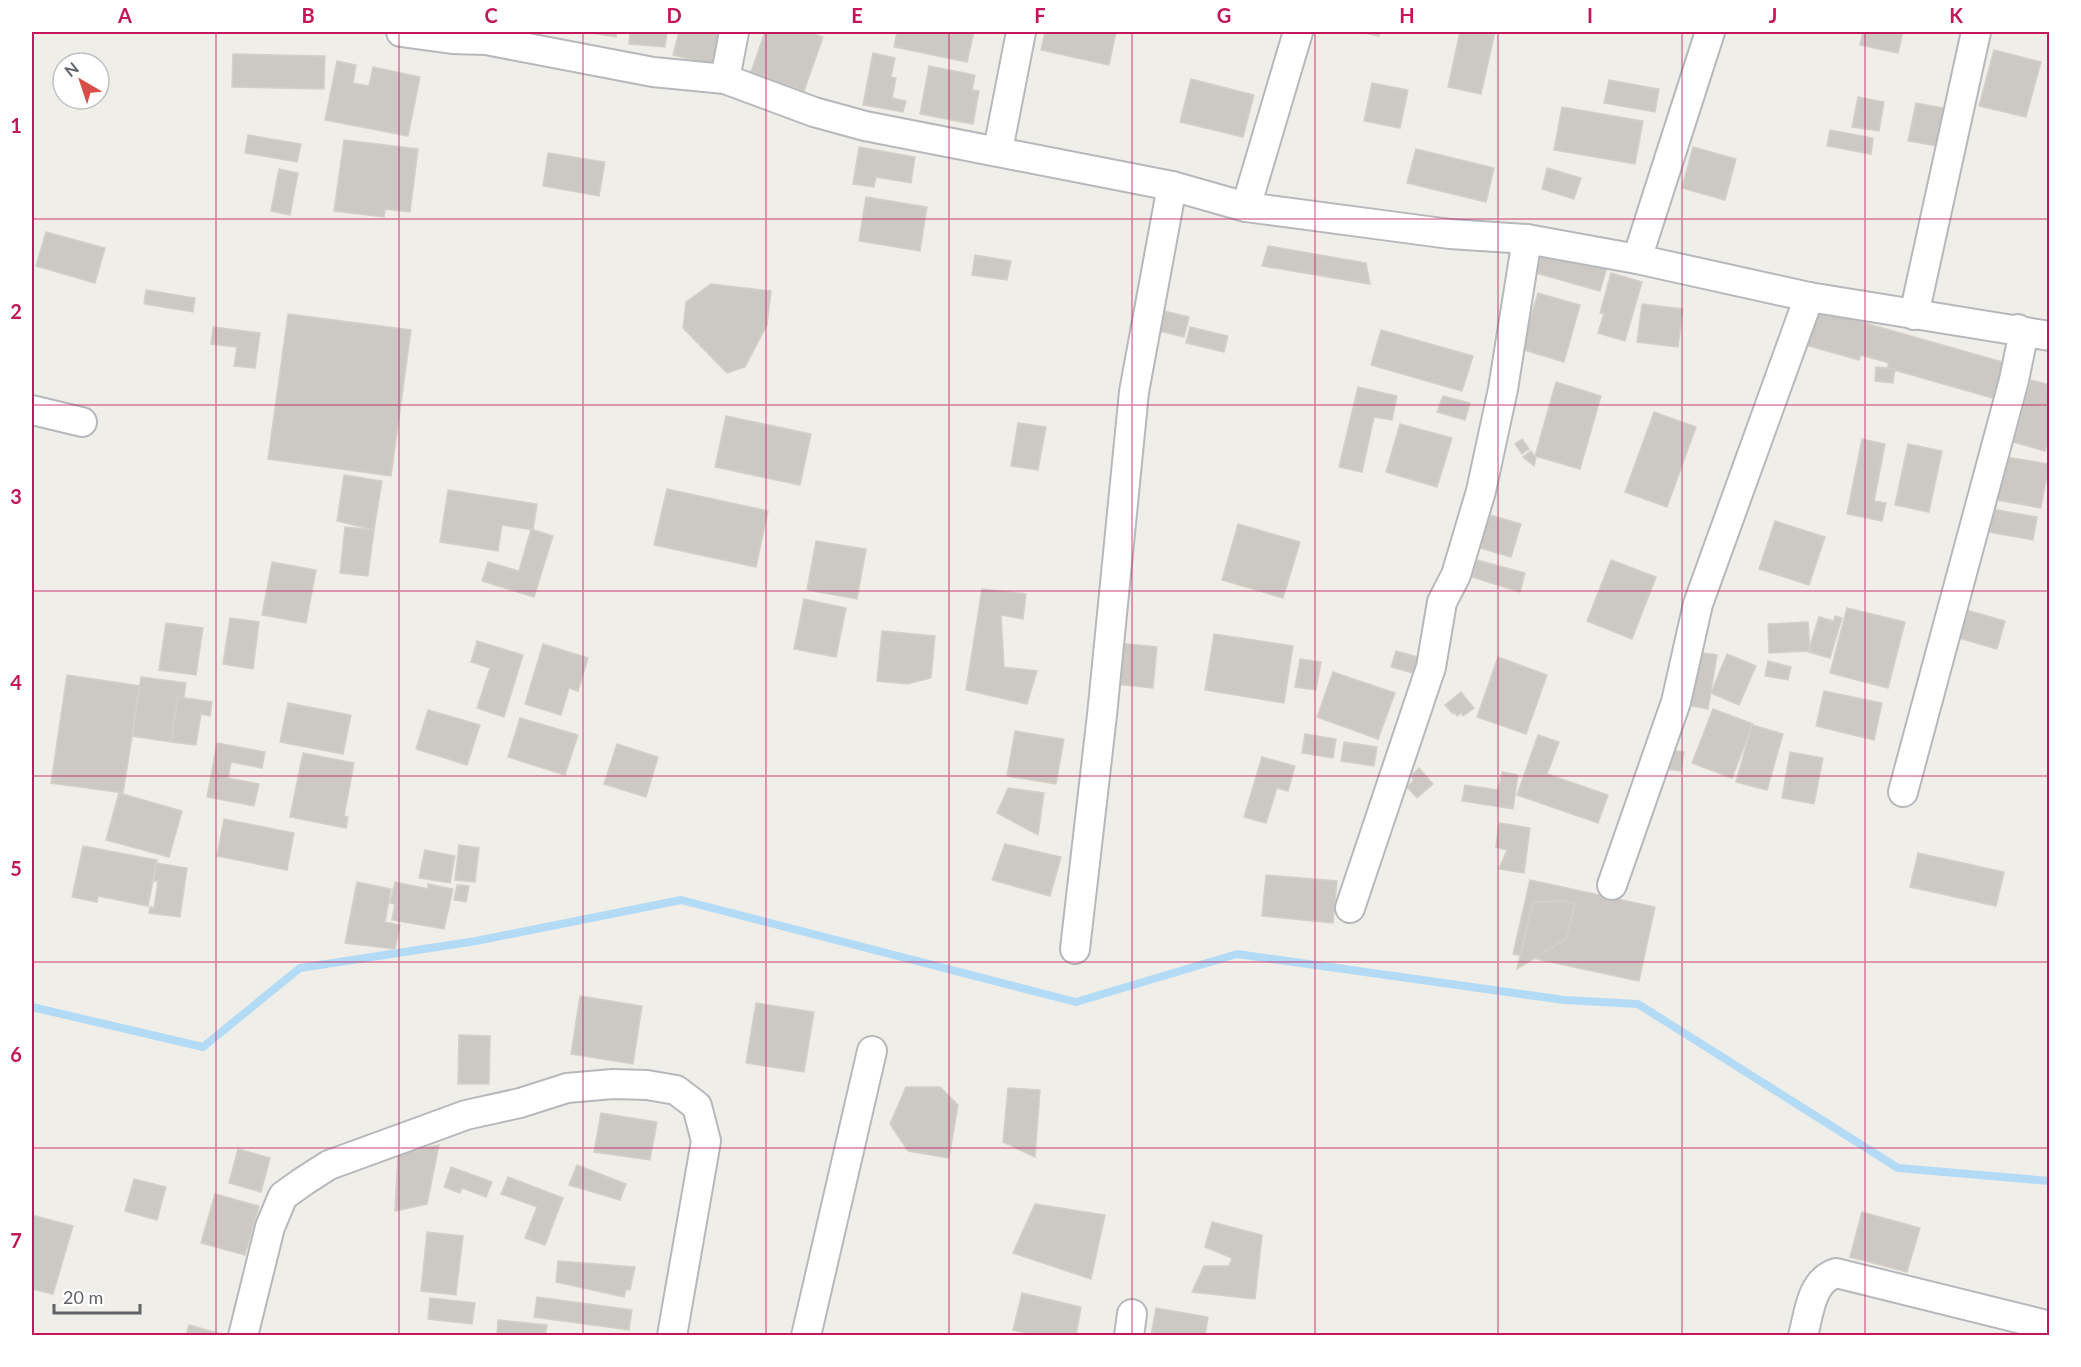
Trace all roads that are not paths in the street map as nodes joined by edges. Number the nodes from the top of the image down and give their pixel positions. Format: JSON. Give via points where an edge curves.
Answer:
{"nodes":[{"id":1,"x":401,"y":32,"type":"edge"},
{"id":2,"x":734,"y":32,"type":"edge"},
{"id":3,"x":1021,"y":32,"type":"edge"},
{"id":4,"x":1298,"y":32,"type":"edge"},
{"id":5,"x":1710,"y":32,"type":"edge"},
{"id":6,"x":1976,"y":32,"type":"edge"},
{"id":7,"x":453,"y":35,"type":"edge"},
{"id":8,"x":725,"y":79,"type":"junction"},
{"id":9,"x":998,"y":150,"type":"junction"},
{"id":10,"x":1172,"y":186,"type":"junction"},
{"id":11,"x":1246,"y":207,"type":"junction"},
{"id":12,"x":1527,"y":238,"type":"junction"},
{"id":13,"x":1637,"y":259,"type":"junction"},
{"id":14,"x":1809,"y":297,"type":"junction"},
{"id":15,"x":1914,"y":315,"type":"junction"},
{"id":16,"x":2018,"y":329,"type":"junction"},
{"id":17,"x":2049,"y":336,"type":"edge"},
{"id":18,"x":32,"y":410,"type":"edge"},
{"id":19,"x":82,"y":422,"type":"dead end"},
{"id":20,"x":1903,"y":792,"type":"dead end"},
{"id":21,"x":1612,"y":885,"type":"dead end"},
{"id":22,"x":1350,"y":908,"type":"dead end"},
{"id":23,"x":1075,"y":949,"type":"dead end"},
{"id":24,"x":872,"y":1052,"type":"dead end"},
{"id":25,"x":2036,"y":1328,"type":"edge"},
{"id":26,"x":243,"y":1335,"type":"edge"},
{"id":27,"x":672,"y":1335,"type":"edge"},
{"id":28,"x":806,"y":1335,"type":"edge"},
{"id":29,"x":1803,"y":1335,"type":"edge"}],
"edges":[{"from":1,"to":7,"type":"street"},
{"from":2,"to":8,"type":"street"},
{"from":3,"to":9,"type":"street"},
{"from":4,"to":11,"type":"street"},
{"from":5,"to":13,"type":"street"},
{"from":6,"to":15,"type":"street"},
{"from":7,"to":8,"type":"street","via":[[653,72]]},
{"from":8,"to":9,"type":"street","via":[[865,126]]},
{"from":9,"to":10,"type":"street"},
{"from":10,"to":11,"type":"street"},
{"from":10,"to":23,"type":"street","via":[[1134,392]]},
{"from":11,"to":12,"type":"street","via":[[1450,234]]},
{"from":12,"to":13,"type":"street"},
{"from":12,"to":22,"type":"street","via":[[1503,389],[1481,491],[1456,575],[1442,602],[1431,667]]},
{"from":13,"to":14,"type":"street"},
{"from":14,"to":15,"type":"street"},
{"from":14,"to":21,"type":"street","via":[[1698,604],[1676,702]]},
{"from":15,"to":16,"type":"street"},
{"from":16,"to":17,"type":"street"},
{"from":16,"to":20,"type":"street","via":[[2022,341],[2014,380]]},
{"from":18,"to":19,"type":"street"},
{"from":24,"to":28,"type":"street"},
{"from":25,"to":29,"type":"street","via":[[1836,1274],[1822,1281],[1816,1291]]},
{"from":26,"to":27,"type":"street","via":[[270,1227],[283,1196],[304,1181],[329,1165],[466,1115],[567,1088],[613,1084],[676,1090],[697,1106],[706,1141]]}]}
